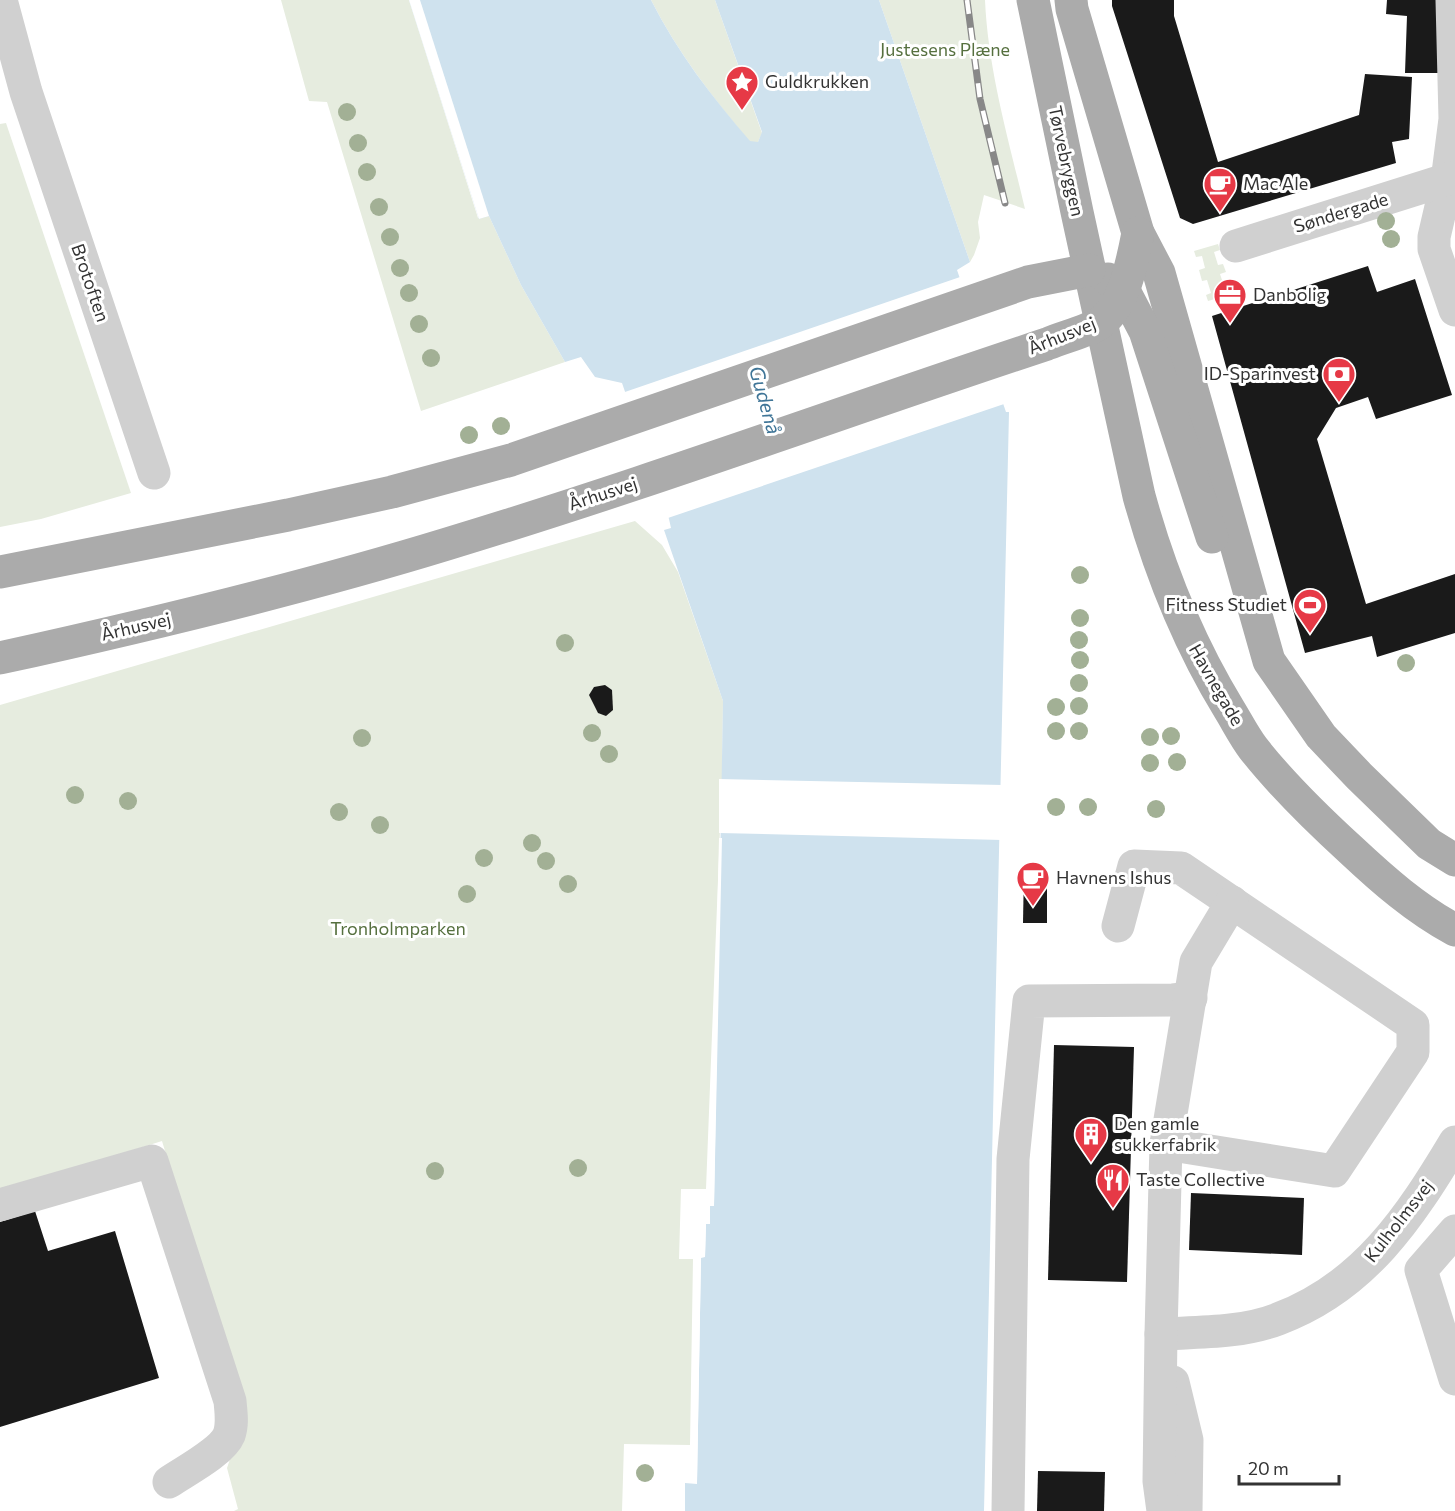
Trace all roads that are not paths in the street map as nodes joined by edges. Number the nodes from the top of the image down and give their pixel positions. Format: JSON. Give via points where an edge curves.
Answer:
{"nodes":[{"id":1,"x":1,"y":0,"type":"edge"},
{"id":2,"x":1033,"y":0,"type":"edge"},
{"id":3,"x":1071,"y":0,"type":"edge"},
{"id":4,"x":1452,"y":0,"type":"edge"},
{"id":5,"x":13,"y":93,"type":"edge"},
{"id":6,"x":1451,"y":179,"type":"edge"},
{"id":7,"x":1138,"y":233,"type":"junction"},
{"id":8,"x":1236,"y":246,"type":"dead end"},
{"id":9,"x":1089,"y":270,"type":"junction"},
{"id":10,"x":1123,"y":289,"type":"junction"},
{"id":11,"x":1455,"y":310,"type":"edge"},
{"id":12,"x":1101,"y":322,"type":"junction"},
{"id":13,"x":154,"y":473,"type":"dead end"},
{"id":14,"x":0,"y":572,"type":"edge"},
{"id":15,"x":0,"y":658,"type":"edge"},
{"id":16,"x":1269,"y":661,"type":"junction"},
{"id":17,"x":1455,"y":861,"type":"edge"},
{"id":18,"x":1232,"y":902,"type":"junction"},
{"id":19,"x":1118,"y":926,"type":"dead end"},
{"id":20,"x":1455,"y":930,"type":"edge"},
{"id":21,"x":1191,"y":998,"type":"junction"},
{"id":22,"x":1455,"y":1142,"type":"edge"},
{"id":23,"x":1166,"y":1144,"type":"junction"},
{"id":24,"x":0,"y":1205,"type":"edge"},
{"id":25,"x":1455,"y":1231,"type":"edge"},
{"id":26,"x":1161,"y":1334,"type":"junction"},
{"id":27,"x":1455,"y":1379,"type":"edge"},
{"id":28,"x":169,"y":1482,"type":"dead end"},
{"id":29,"x":1008,"y":1511,"type":"edge"},
{"id":30,"x":1163,"y":1511,"type":"edge"},
{"id":31,"x":1186,"y":1511,"type":"edge"}],
"edges":[{"from":1,"to":5,"type":"street","name":"Brotoften"},
{"from":2,"to":9,"type":"main road","name":"Tørvebryggen"},
{"from":3,"to":7,"type":"main road"},
{"from":4,"to":6,"type":"street","via":[[1455,119]]},
{"from":5,"to":13,"type":"street","name":"Brotoften"},
{"from":6,"to":8,"type":"street","name":"Søndergade"},
{"from":6,"to":11,"type":"street","via":[[1434,249]]},
{"from":7,"to":10,"type":"main road","name":"Århusvej"},
{"from":7,"to":16,"type":"main road","via":[[1159,273]]},
{"from":9,"to":10,"type":"main road"},
{"from":9,"to":12,"type":"main road","name":"Tørvebryggen"},
{"from":9,"to":14,"type":"main road","via":[[1028,282],[511,460],[288,515]]},
{"from":10,"to":12,"type":"main road","name":"Århusvej","via":[[1114,308]]},
{"from":10,"to":16,"type":"main road","via":[[1145,331],[1217,551]]},
{"from":12,"to":15,"type":"main road","name":"Århusvej","via":[[996,361],[449,544],[300,587]]},
{"from":12,"to":20,"type":"main road","name":"Havnegade","via":[[1151,540],[1168,588],[1208,675],[1252,748],[1315,817],[1395,890]]},
{"from":16,"to":17,"type":"main road","via":[[1321,736],[1429,844]]},
{"from":18,"to":19,"type":"street","via":[[1180,868],[1134,866]]},
{"from":18,"to":21,"type":"street","via":[[1196,962]]},
{"from":18,"to":23,"type":"street","via":[[1413,1025],[1413,1052],[1334,1171]]},
{"from":21,"to":23,"type":"street"},
{"from":21,"to":29,"type":"street","via":[[1029,1001],[1013,1159]]},
{"from":22,"to":26,"type":"street","name":"Kulholmsvej","via":[[1436,1174],[1370,1261],[1332,1293],[1277,1320],[1233,1330]]},
{"from":23,"to":26,"type":"street"},
{"from":24,"to":28,"type":"street","via":[[152,1161],[230,1401],[232,1422],[223,1445]]},
{"from":25,"to":27,"type":"street","via":[[1421,1270]]},
{"from":26,"to":30,"type":"street","via":[[1159,1481]]},
{"from":26,"to":31,"type":"street","via":[[1187,1440]]}]}
